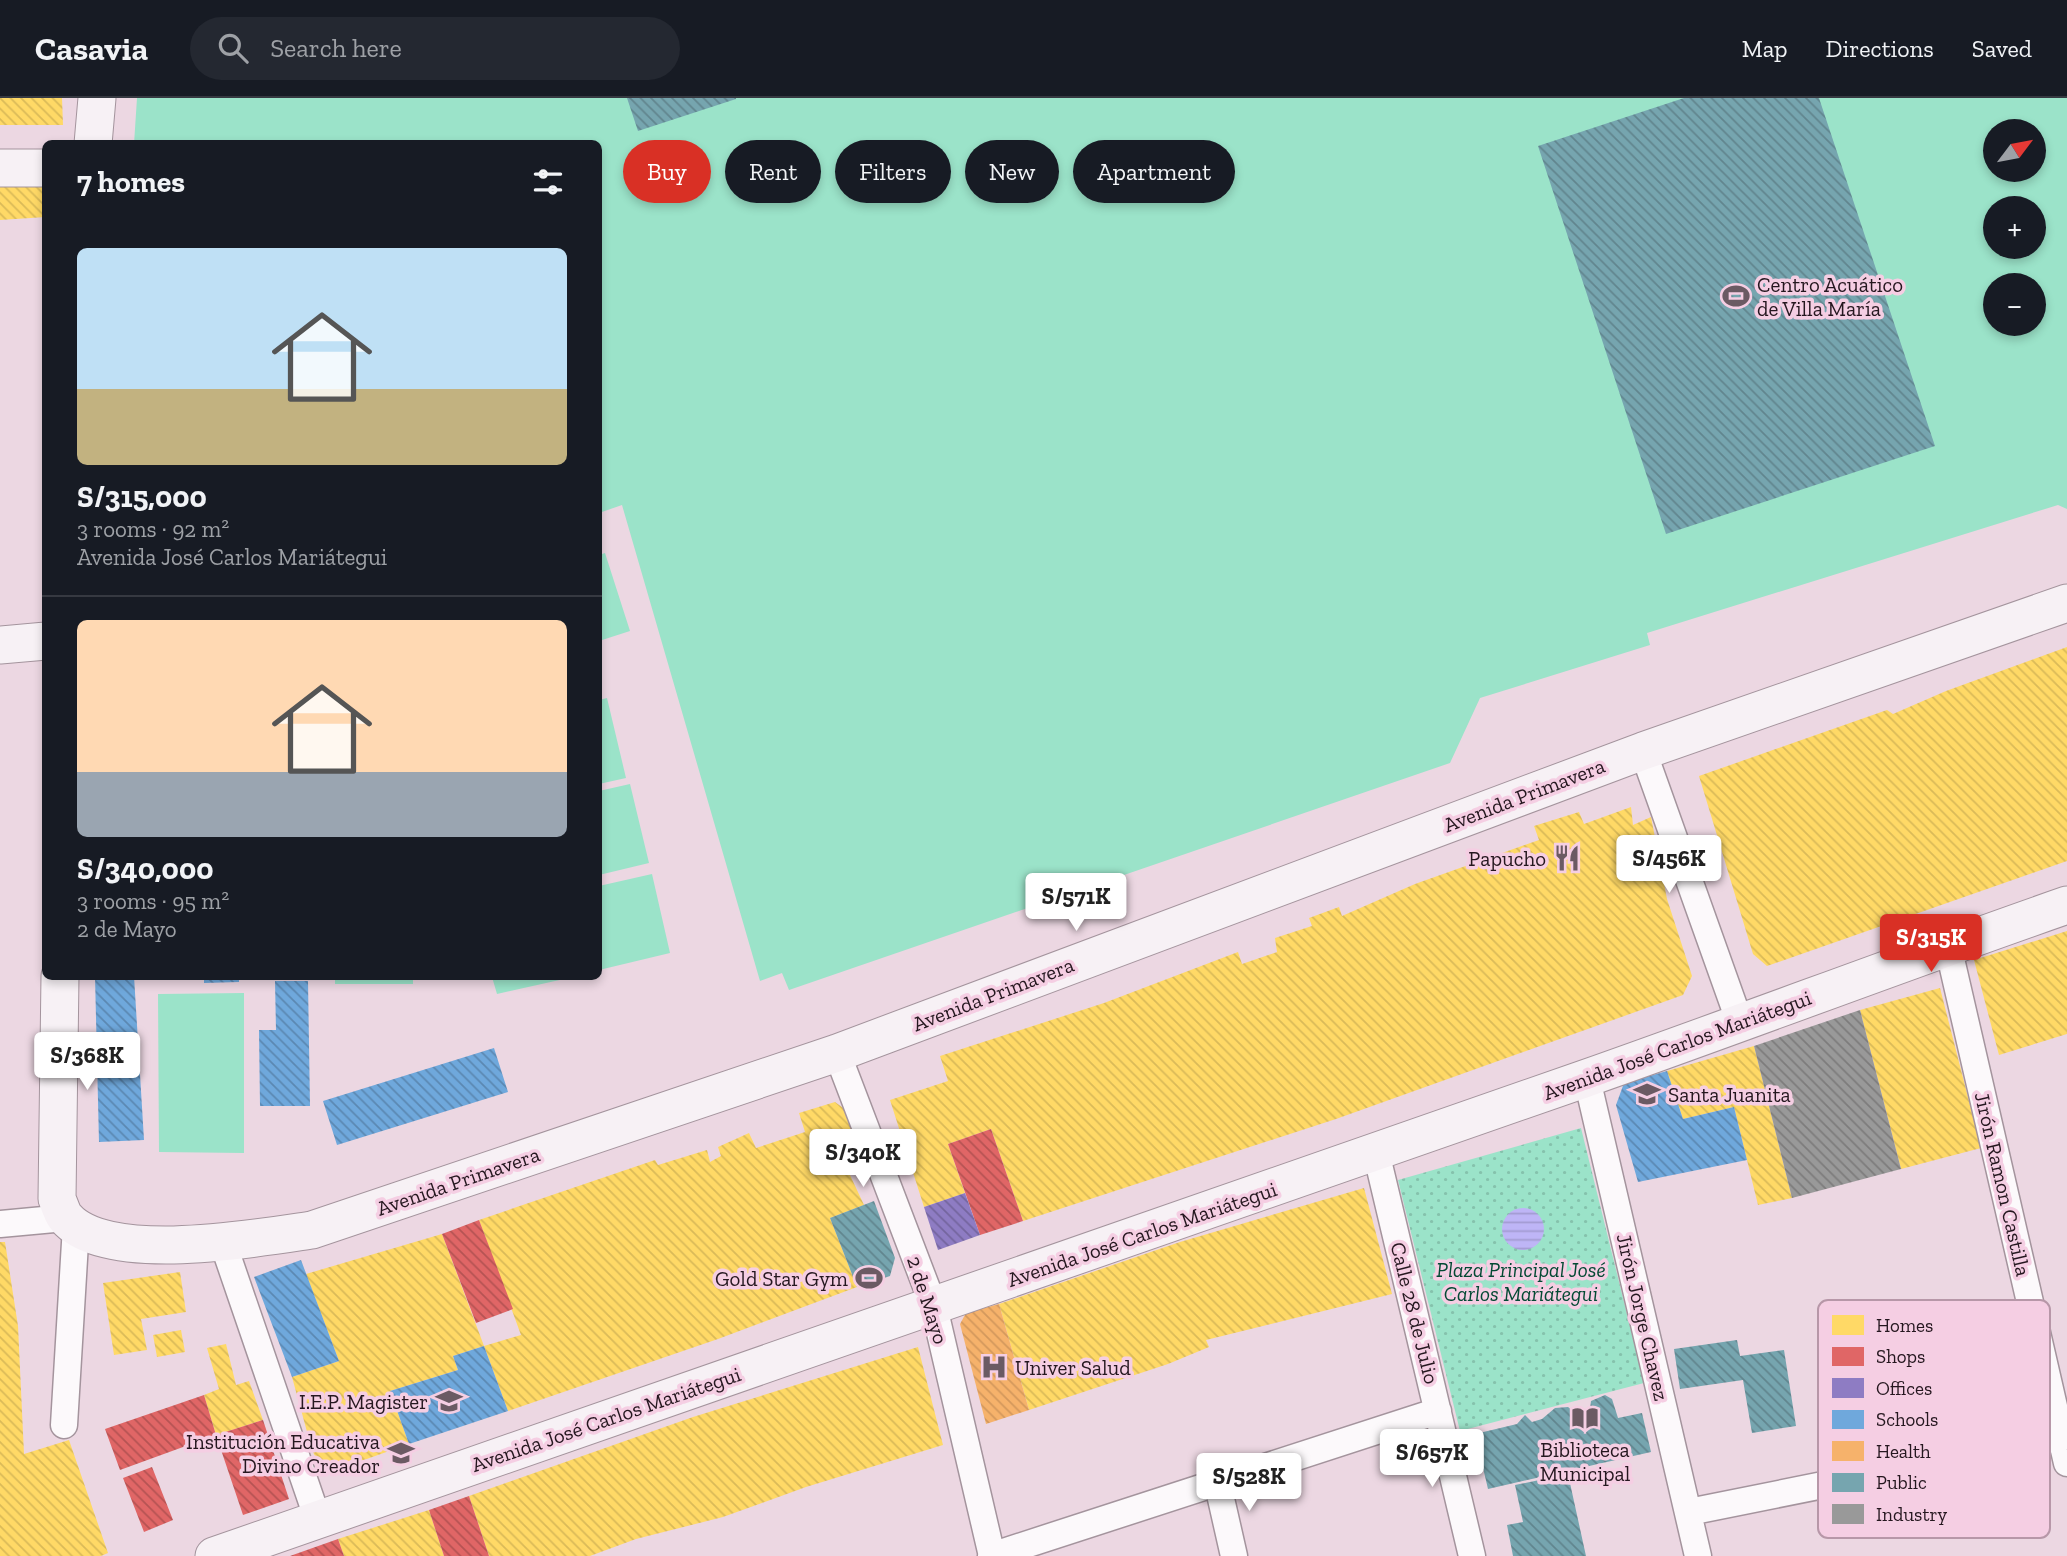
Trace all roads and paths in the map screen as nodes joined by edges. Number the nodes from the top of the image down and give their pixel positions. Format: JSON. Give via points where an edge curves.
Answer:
{"nodes":[{"id":1,"x":97,"y":98,"type":"edge"},
{"id":2,"x":93,"y":140,"type":"edge"},
{"id":3,"x":0,"y":168,"type":"edge"},
{"id":4,"x":42,"y":168,"type":"edge"},
{"id":5,"x":2067,"y":603,"type":"edge"},
{"id":6,"x":42,"y":641,"type":"edge"},
{"id":7,"x":0,"y":645,"type":"edge"},
{"id":8,"x":1643,"y":751,"type":"junction"},
{"id":9,"x":2067,"y":905,"type":"edge"},
{"id":10,"x":1948,"y":946,"type":"junction"},
{"id":11,"x":60,"y":980,"type":"edge"},
{"id":12,"x":1740,"y":1023,"type":"junction"},
{"id":13,"x":837,"y":1053,"type":"junction"},
{"id":14,"x":1587,"y":1079,"type":"junction"},
{"id":15,"x":1376,"y":1152,"type":"junction"},
{"id":16,"x":70,"y":1222,"type":"junction"},
{"id":17,"x":0,"y":1224,"type":"edge"},
{"id":18,"x":223,"y":1243,"type":"junction"},
{"id":19,"x":2031,"y":1300,"type":"edge"},
{"id":20,"x":933,"y":1307,"type":"junction"},
{"id":21,"x":2050,"y":1381,"type":"edge"},
{"id":22,"x":1438,"y":1411,"type":"junction"},
{"id":23,"x":64,"y":1425,"type":"dead end"},
{"id":24,"x":2065,"y":1445,"type":"edge"},
{"id":25,"x":1217,"y":1481,"type":"junction"},
{"id":26,"x":1818,"y":1489,"type":"edge"},
{"id":27,"x":1689,"y":1512,"type":"junction"},
{"id":28,"x":317,"y":1517,"type":"junction"},
{"id":29,"x":214,"y":1556,"type":"edge"},
{"id":30,"x":992,"y":1556,"type":"edge"},
{"id":31,"x":1234,"y":1556,"type":"edge"},
{"id":32,"x":1472,"y":1556,"type":"edge"},
{"id":33,"x":1698,"y":1556,"type":"edge"}],
"edges":[{"from":1,"to":2,"type":"street"},
{"from":3,"to":4,"type":"street"},
{"from":5,"to":8,"type":"street","name":"Avenida Primavera"},
{"from":6,"to":7,"type":"street"},
{"from":8,"to":12,"type":"street"},
{"from":8,"to":13,"type":"street","name":"Avenida Primavera"},
{"from":9,"to":10,"type":"street","name":"Avenida José Carlos Mariátegui"},
{"from":10,"to":12,"type":"street","name":"Avenida José Carlos Mariátegui"},
{"from":10,"to":19,"type":"street","name":"Jirón Ramon Castilla"},
{"from":11,"to":16,"type":"street","via":[[57,1199]]},
{"from":12,"to":14,"type":"street","name":"Avenida José Carlos Mariátegui"},
{"from":13,"to":18,"type":"street","name":"Avenida Primavera","via":[[312,1230]]},
{"from":13,"to":20,"type":"street","name":"2 de Mayo"},
{"from":14,"to":15,"type":"street","name":"Avenida José Carlos Mariátegui"},
{"from":14,"to":27,"type":"street","name":"Jirón Jorge Chavez"},
{"from":15,"to":20,"type":"street","name":"Avenida José Carlos Mariátegui"},
{"from":15,"to":22,"type":"street","name":"Calle 28 de Julio"},
{"from":16,"to":17,"type":"street"},
{"from":16,"to":18,"type":"street","name":"Avenida Primavera","via":[[106,1240]]},
{"from":16,"to":23,"type":"street"},
{"from":18,"to":28,"type":"street"},
{"from":20,"to":28,"type":"street","name":"Avenida José Carlos Mariátegui"},
{"from":20,"to":30,"type":"street","name":"2 de Mayo"},
{"from":21,"to":24,"type":"street","name":"Jirón Ramon Castilla"},
{"from":22,"to":25,"type":"street"},
{"from":22,"to":32,"type":"street","name":"Calle 28 de Julio"},
{"from":25,"to":30,"type":"street"},
{"from":25,"to":31,"type":"street"},
{"from":26,"to":27,"type":"street"},
{"from":27,"to":33,"type":"street","name":"Jirón Jorge Chavez"},
{"from":28,"to":29,"type":"street","name":"Avenida José Carlos Mariátegui"}]}
